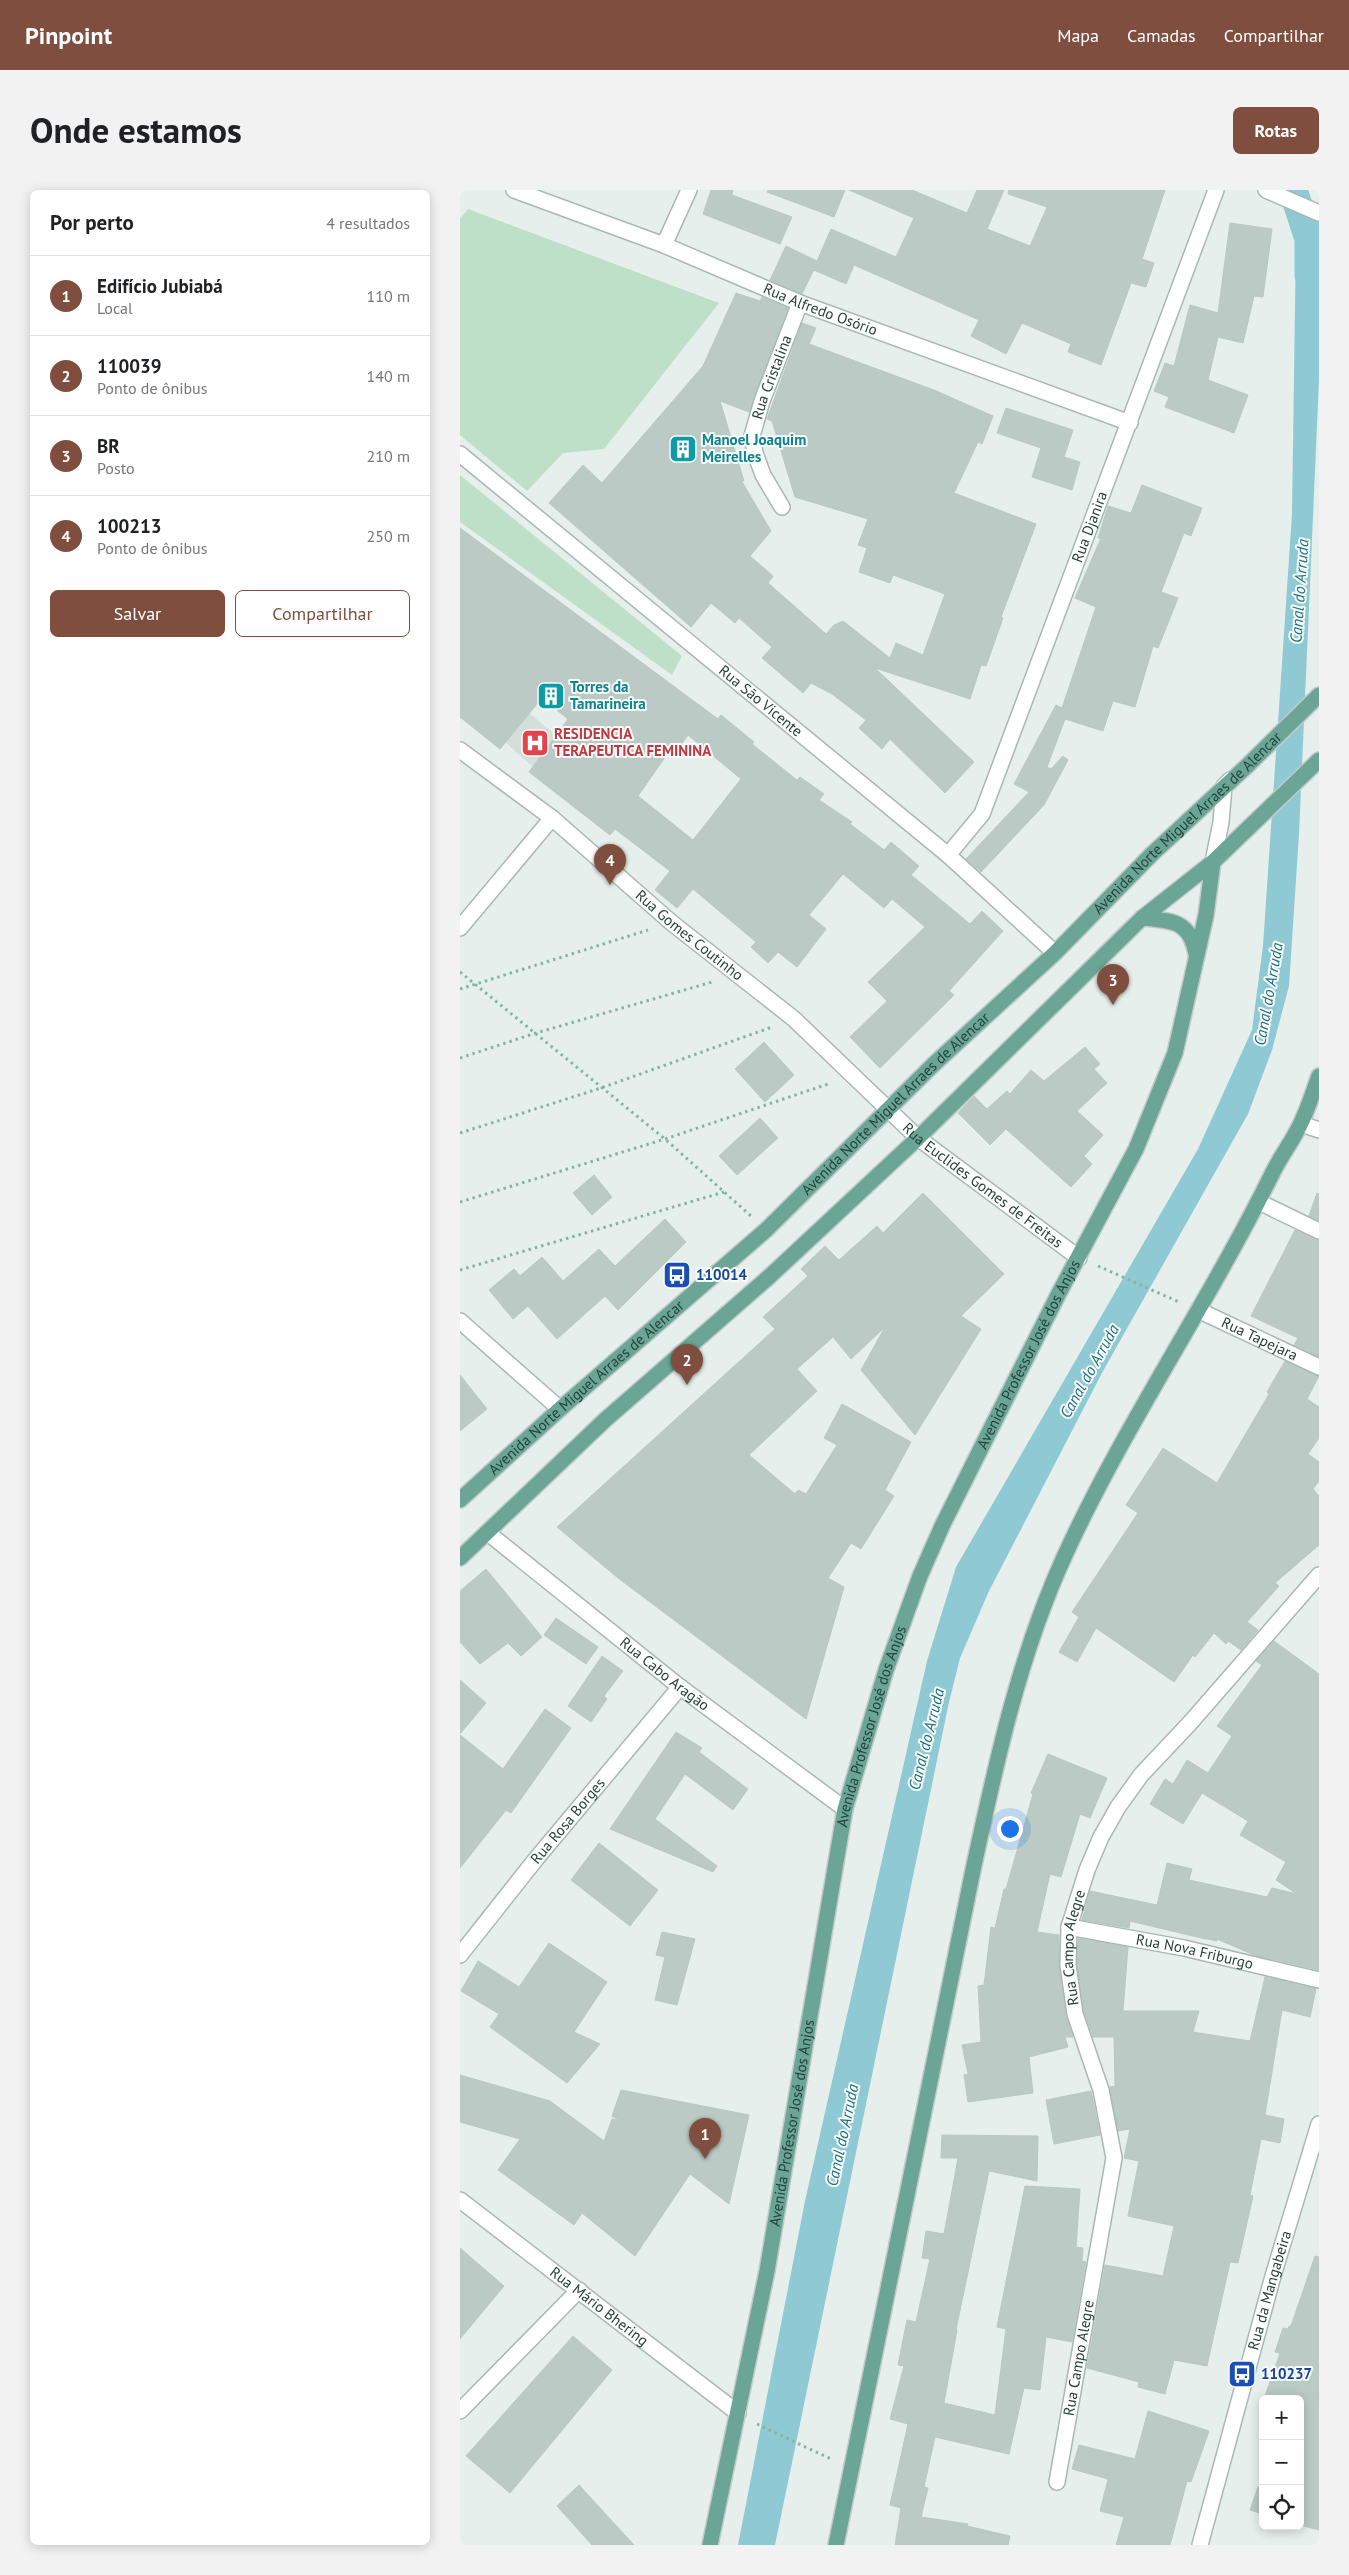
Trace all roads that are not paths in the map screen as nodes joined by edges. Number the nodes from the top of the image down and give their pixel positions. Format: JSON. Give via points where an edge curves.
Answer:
{"nodes":[{"id":1,"x":514,"y":190,"type":"edge"},
{"id":2,"x":689,"y":190,"type":"edge"},
{"id":3,"x":1216,"y":190,"type":"edge"},
{"id":4,"x":1266,"y":190,"type":"edge"},
{"id":5,"x":1319,"y":213,"type":"edge"},
{"id":6,"x":664,"y":245,"type":"junction"},
{"id":7,"x":800,"y":303,"type":"junction"},
{"id":8,"x":1130,"y":423,"type":"junction"},
{"id":9,"x":460,"y":454,"type":"edge"},
{"id":10,"x":782,"y":507,"type":"dead end"},
{"id":11,"x":1319,"y":687,"type":"edge"},
{"id":12,"x":1319,"y":695,"type":"edge"},
{"id":13,"x":460,"y":750,"type":"edge"},
{"id":14,"x":1319,"y":760,"type":"edge"},
{"id":15,"x":1313,"y":778,"type":"edge"},
{"id":16,"x":1224,"y":786,"type":"junction"},
{"id":17,"x":552,"y":818,"type":"junction"},
{"id":18,"x":948,"y":855,"type":"junction"},
{"id":19,"x":1213,"y":868,"type":"junction"},
{"id":20,"x":1142,"y":918,"type":"junction"},
{"id":21,"x":460,"y":928,"type":"edge"},
{"id":22,"x":1055,"y":953,"type":"junction"},
{"id":23,"x":1197,"y":960,"type":"junction"},
{"id":24,"x":1319,"y":1076,"type":"edge"},
{"id":25,"x":891,"y":1109,"type":"junction"},
{"id":26,"x":1301,"y":1124,"type":"junction"},
{"id":27,"x":1319,"y":1130,"type":"edge"},
{"id":28,"x":918,"y":1138,"type":"junction"},
{"id":29,"x":1259,"y":1202,"type":"junction"},
{"id":30,"x":1319,"y":1231,"type":"edge"},
{"id":31,"x":1079,"y":1258,"type":"junction"},
{"id":32,"x":1198,"y":1310,"type":"junction"},
{"id":33,"x":460,"y":1321,"type":"edge"},
{"id":34,"x":1319,"y":1367,"type":"edge"},
{"id":35,"x":560,"y":1409,"type":"junction"},
{"id":36,"x":460,"y":1500,"type":"edge"},
{"id":37,"x":488,"y":1533,"type":"junction"},
{"id":38,"x":460,"y":1558,"type":"edge"},
{"id":39,"x":1319,"y":1575,"type":"edge"},
{"id":40,"x":680,"y":1687,"type":"junction"},
{"id":41,"x":845,"y":1809,"type":"junction"},
{"id":42,"x":1069,"y":1928,"type":"junction"},
{"id":43,"x":460,"y":1956,"type":"edge"},
{"id":44,"x":1319,"y":1980,"type":"edge"},
{"id":45,"x":1319,"y":2124,"type":"edge"},
{"id":46,"x":460,"y":2200,"type":"edge"},
{"id":47,"x":579,"y":2290,"type":"junction"},
{"id":48,"x":460,"y":2411,"type":"edge"},
{"id":49,"x":738,"y":2413,"type":"junction"},
{"id":50,"x":1057,"y":2482,"type":"dead end"},
{"id":51,"x":709,"y":2543,"type":"edge"},
{"id":52,"x":836,"y":2545,"type":"edge"},
{"id":53,"x":1200,"y":2545,"type":"edge"}],
"edges":[{"from":1,"to":6,"type":"street","name":"Rua Alfredo Osório"},
{"from":2,"to":6,"type":"street"},
{"from":3,"to":8,"type":"street","name":"Rua Djanira"},
{"from":4,"to":5,"type":"street"},
{"from":6,"to":7,"type":"street","name":"Rua Alfredo Osório"},
{"from":7,"to":8,"type":"street","name":"Rua Alfredo Osório"},
{"from":7,"to":10,"type":"street","name":"Rua Cristalina","via":[[752,436],[763,476]]},
{"from":8,"to":18,"type":"street","name":"Rua Djanira","via":[[982,814]]},
{"from":9,"to":18,"type":"street","name":"Rua São Vicente"},
{"from":11,"to":16,"type":"street"},
{"from":12,"to":16,"type":"main road","name":"Avenida Norte Miguel Arraes de Alencar"},
{"from":13,"to":17,"type":"street","name":"Rua Gomes Coutinho"},
{"from":14,"to":19,"type":"main road","via":[[1247,829]]},
{"from":15,"to":19,"type":"main road"},
{"from":16,"to":19,"type":"street","name":"Avenida Professor José dos Anjos"},
{"from":16,"to":22,"type":"main road","name":"Avenida Norte Miguel Arraes de Alencar"},
{"from":17,"to":21,"type":"street"},
{"from":17,"to":25,"type":"street","name":"Rua Gomes Coutinho","via":[[672,923],[794,1019]]},
{"from":18,"to":22,"type":"street","name":"Rua São Vicente"},
{"from":19,"to":20,"type":"main road"},
{"from":19,"to":23,"type":"main road","name":"Avenida Professor José dos Anjos"},
{"from":20,"to":23,"type":"main road","name":"Avenida Professor José dos Anjos","via":[[1163,920],[1184,928],[1192,937]]},
{"from":20,"to":28,"type":"main road"},
{"from":22,"to":25,"type":"main road","name":"Avenida Norte Miguel Arraes de Alencar","via":[[934,1064]]},
{"from":23,"to":31,"type":"main road","name":"Avenida Professor José dos Anjos","via":[[1175,1053],[1136,1149]]},
{"from":24,"to":26,"type":"main road"},
{"from":25,"to":28,"type":"street","name":"Rua Euclides Gomes de Freitas"},
{"from":25,"to":35,"type":"main road","name":"Avenida Norte Miguel Arraes de Alencar","via":[[766,1230]]},
{"from":26,"to":27,"type":"street"},
{"from":26,"to":29,"type":"main road"},
{"from":28,"to":31,"type":"street","name":"Rua Euclides Gomes de Freitas"},
{"from":28,"to":37,"type":"main road","via":[[770,1276],[605,1420]]},
{"from":29,"to":30,"type":"street"},
{"from":29,"to":32,"type":"main road"},
{"from":31,"to":41,"type":"main road","name":"Avenida Professor José dos Anjos","via":[[943,1524],[920,1576],[886,1670]]},
{"from":32,"to":34,"type":"street","name":"Rua Tapejara"},
{"from":32,"to":52,"type":"main road","via":[[1118,1450],[1064,1556],[1027,1650],[996,1765],[973,1870]]},
{"from":33,"to":35,"type":"street"},
{"from":35,"to":36,"type":"main road","name":"Avenida Norte Miguel Arraes de Alencar"},
{"from":37,"to":38,"type":"main road"},
{"from":37,"to":40,"type":"street","name":"Rua Cabo Aragão"},
{"from":39,"to":42,"type":"street","name":"Rua Campo Alegre","via":[[1142,1775],[1118,1807],[1100,1837]]},
{"from":40,"to":41,"type":"street","name":"Rua Cabo Aragão"},
{"from":40,"to":43,"type":"street","name":"Rua Rosa Borges","via":[[536,1859]]},
{"from":41,"to":49,"type":"main road","name":"Avenida Professor José dos Anjos","via":[[770,2251]]},
{"from":42,"to":44,"type":"street","name":"Rua Nova Friburgo","via":[[1184,1948]]},
{"from":42,"to":50,"type":"street","name":"Rua Campo Alegre","via":[[1068,1965],[1075,2014],[1101,2090],[1114,2158]]},
{"from":45,"to":53,"type":"street","name":"Rua da Mangabeira","via":[[1273,2276]]},
{"from":46,"to":47,"type":"street","name":"Rua Mário Bhering"},
{"from":47,"to":48,"type":"street"},
{"from":47,"to":49,"type":"street","name":"Rua Mário Bhering"},
{"from":49,"to":51,"type":"main road","name":"Avenida Professor José dos Anjos"}]}
